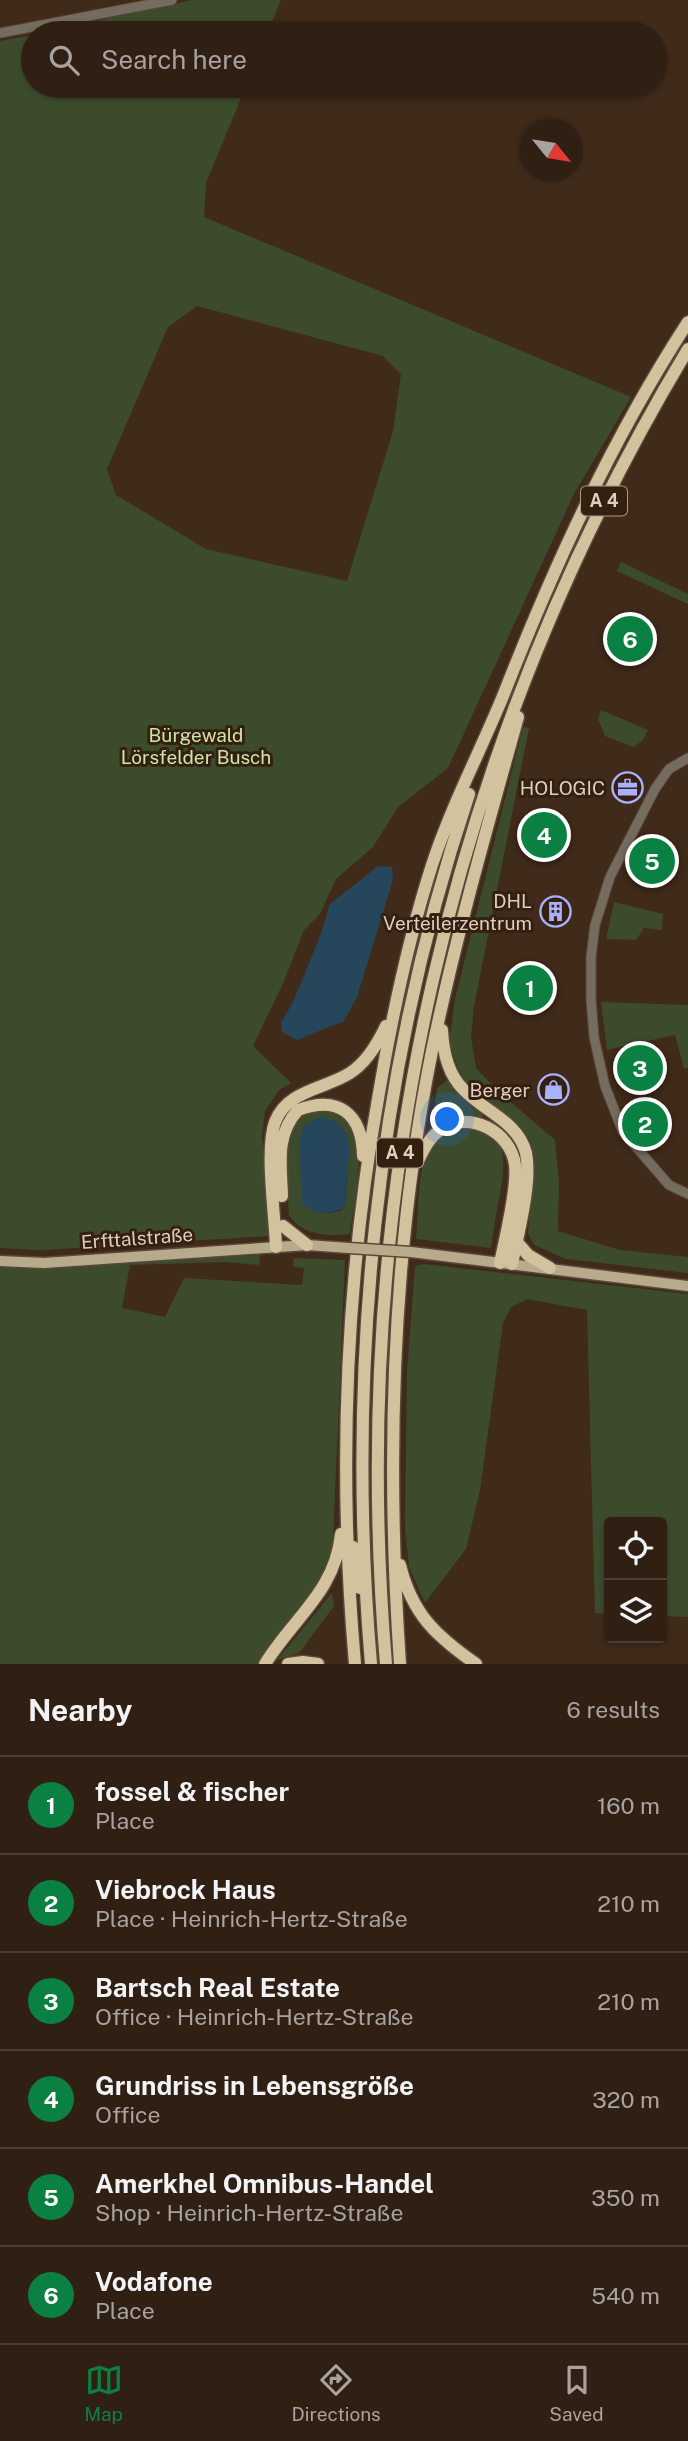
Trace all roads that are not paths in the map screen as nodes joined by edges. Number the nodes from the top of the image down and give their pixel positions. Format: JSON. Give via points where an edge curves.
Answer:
{"nodes":[{"id":1,"x":173,"y":0,"type":"edge"},
{"id":2,"x":63,"y":21,"type":"edge"},
{"id":3,"x":21,"y":29,"type":"edge"},
{"id":4,"x":0,"y":33,"type":"edge"},
{"id":5,"x":688,"y":322,"type":"edge"},
{"id":6,"x":688,"y":349,"type":"edge"},
{"id":7,"x":533,"y":659,"type":"junction"},
{"id":8,"x":496,"y":714,"type":"junction"},
{"id":9,"x":688,"y":758,"type":"edge"},
{"id":10,"x":394,"y":1009,"type":"junction"},
{"id":11,"x":441,"y":1015,"type":"junction"},
{"id":12,"x":364,"y":1177,"type":"junction"},
{"id":13,"x":411,"y":1181,"type":"junction"},
{"id":14,"x":688,"y":1194,"type":"edge"},
{"id":15,"x":283,"y":1226,"type":"junction"},
{"id":16,"x":516,"y":1241,"type":"junction"},
{"id":17,"x":307,"y":1245,"type":"junction"},
{"id":18,"x":279,"y":1247,"type":"junction"},
{"id":19,"x":0,"y":1261,"type":"edge"},
{"id":20,"x":506,"y":1264,"type":"junction"},
{"id":21,"x":550,"y":1268,"type":"junction"},
{"id":22,"x":688,"y":1286,"type":"edge"},
{"id":23,"x":345,"y":1492,"type":"junction"},
{"id":24,"x":394,"y":1538,"type":"junction"},
{"id":25,"x":366,"y":1612,"type":"junction"},
{"id":26,"x":265,"y":1664,"type":"edge"},
{"id":27,"x":288,"y":1664,"type":"edge"},
{"id":28,"x":318,"y":1664,"type":"edge"},
{"id":29,"x":355,"y":1664,"type":"edge"},
{"id":30,"x":371,"y":1664,"type":"edge"},
{"id":31,"x":386,"y":1664,"type":"edge"},
{"id":32,"x":400,"y":1664,"type":"edge"},
{"id":33,"x":476,"y":1664,"type":"edge"}],
"edges":[{"from":1,"to":2,"type":"street"},
{"from":3,"to":4,"type":"street"},
{"from":5,"to":8,"type":"highway","number":"A 4","via":[[586,501]]},
{"from":6,"to":7,"type":"highway","number":"A 4","via":[[595,518]]},
{"from":7,"to":11,"type":"highway"},
{"from":7,"to":31,"type":"highway","number":"A 4","via":[[480,806],[442,938],[399,1157],[378,1383],[377,1516]]},
{"from":8,"to":10,"type":"highway","via":[[433,861]]},
{"from":8,"to":25,"type":"highway","number":"A 4","via":[[430,925],[396,1075],[379,1184],[363,1404]]},
{"from":9,"to":14,"type":"street","via":[[669,769],[655,789],[610,877],[595,925],[591,999],[601,1073],[623,1132],[669,1185]]},
{"from":10,"to":12,"type":"highway"},
{"from":10,"to":18,"type":"highway","via":[[365,1060],[351,1072],[294,1098],[275,1122],[271,1140]]},
{"from":11,"to":13,"type":"highway"},
{"from":11,"to":16,"type":"highway","via":[[444,1052],[455,1079],[514,1130],[526,1152],[527,1182]]},
{"from":12,"to":15,"type":"highway","via":[[363,1145],[353,1118],[324,1103],[298,1110],[284,1129],[281,1144]]},
{"from":12,"to":23,"type":"highway","via":[[352,1284]]},
{"from":13,"to":20,"type":"highway","via":[[428,1143],[447,1126],[474,1122],[500,1136],[511,1150],[516,1173]]},
{"from":13,"to":24,"type":"highway","via":[[396,1349]]},
{"from":15,"to":17,"type":"highway"},
{"from":15,"to":18,"type":"highway"},
{"from":16,"to":20,"type":"highway"},
{"from":16,"to":21,"type":"highway","via":[[528,1255]]},
{"from":17,"to":18,"type":"main road","name":"Erfttalstraße"},
{"from":17,"to":20,"type":"main road","name":"Erfttalstraße","bridge":true},
{"from":18,"to":19,"type":"main road","name":"Erfttalstraße","via":[[44,1263]]},
{"from":20,"to":21,"type":"main road","name":"Erfttalstraße"},
{"from":21,"to":22,"type":"main road","name":"Erfttalstraße"},
{"from":23,"to":25,"type":"highway"},
{"from":23,"to":26,"type":"highway","via":[[340,1543],[327,1580]]},
{"from":23,"to":29,"type":"highway"},
{"from":24,"to":32,"type":"highway"},
{"from":24,"to":33,"type":"highway","via":[[404,1579],[419,1611],[440,1637]]},
{"from":25,"to":30,"type":"highway","number":"A 4"},
{"from":27,"to":28,"type":"highway"}]}
